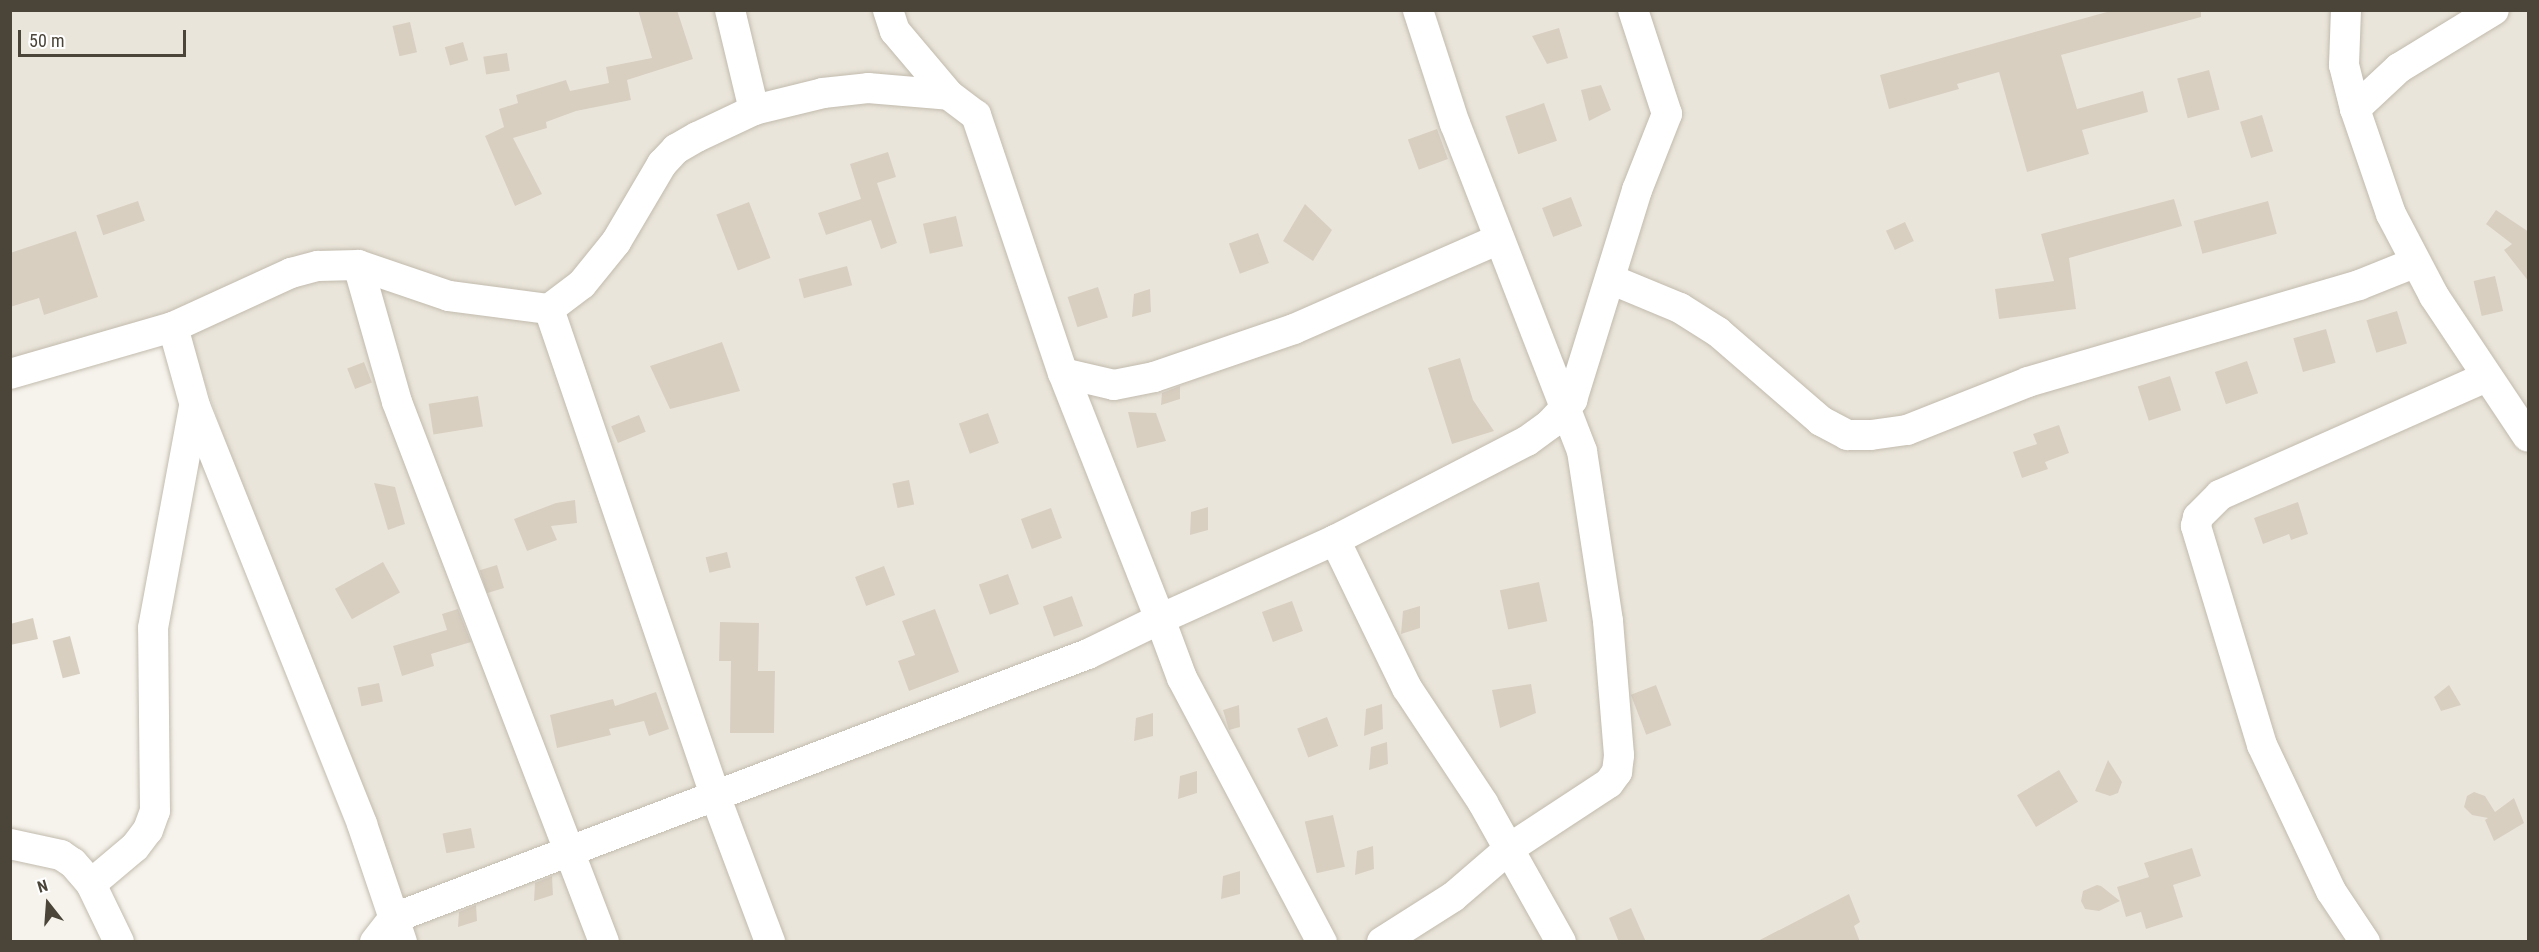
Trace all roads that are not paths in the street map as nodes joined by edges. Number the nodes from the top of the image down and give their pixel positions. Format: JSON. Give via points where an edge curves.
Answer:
{"nodes":[{"id":1,"x":730,"y":10,"type":"edge"},
{"id":2,"x":888,"y":10,"type":"edge"},
{"id":3,"x":1418,"y":10,"type":"edge"},
{"id":4,"x":1633,"y":10,"type":"edge"},
{"id":5,"x":2346,"y":10,"type":"edge"},
{"id":6,"x":2494,"y":10,"type":"edge"},
{"id":7,"x":950,"y":95,"type":"junction"},
{"id":8,"x":2355,"y":109,"type":"junction"},
{"id":9,"x":754,"y":110,"type":"junction"},
{"id":10,"x":1499,"y":239,"type":"junction"},
{"id":11,"x":2414,"y":263,"type":"junction"},
{"id":12,"x":358,"y":265,"type":"junction"},
{"id":13,"x":1610,"y":279,"type":"junction"},
{"id":14,"x":549,"y":309,"type":"junction"},
{"id":15,"x":173,"y":327,"type":"junction"},
{"id":16,"x":1063,"y":373,"type":"junction"},
{"id":17,"x":10,"y":374,"type":"edge"},
{"id":18,"x":2486,"y":377,"type":"junction"},
{"id":19,"x":195,"y":406,"type":"junction"},
{"id":20,"x":1565,"y":408,"type":"junction"},
{"id":21,"x":2529,"y":437,"type":"edge"},
{"id":22,"x":1335,"y":540,"type":"junction"},
{"id":23,"x":1160,"y":619,"type":"junction"},
{"id":24,"x":716,"y":798,"type":"junction"},
{"id":25,"x":10,"y":844,"type":"edge"},
{"id":26,"x":1510,"y":848,"type":"junction"},
{"id":27,"x":569,"y":852,"type":"junction"},
{"id":28,"x":91,"y":884,"type":"junction"},
{"id":29,"x":398,"y":930,"type":"edge"},
{"id":30,"x":119,"y":942,"type":"edge"},
{"id":31,"x":375,"y":942,"type":"edge"},
{"id":32,"x":604,"y":942,"type":"edge"},
{"id":33,"x":770,"y":942,"type":"edge"},
{"id":34,"x":1322,"y":942,"type":"edge"},
{"id":35,"x":1382,"y":942,"type":"edge"},
{"id":36,"x":1561,"y":942,"type":"edge"},
{"id":37,"x":2365,"y":942,"type":"edge"}],
"edges":[{"from":1,"to":9,"type":"street"},
{"from":2,"to":7,"type":"street","via":[[895,31]]},
{"from":3,"to":10,"type":"street"},
{"from":4,"to":13,"type":"street","via":[[1667,114],[1637,190]]},
{"from":5,"to":8,"type":"street","via":[[2344,65]]},
{"from":6,"to":8,"type":"street","via":[[2399,68]]},
{"from":7,"to":9,"type":"street","via":[[868,88],[785,100]]},
{"from":7,"to":16,"type":"street","via":[[976,115]]},
{"from":8,"to":11,"type":"street","via":[[2387,204]]},
{"from":9,"to":14,"type":"street","via":[[676,149],[662,164],[616,242],[582,284]]},
{"from":10,"to":16,"type":"street","via":[[1294,328],[1154,377],[1113,385]]},
{"from":10,"to":20,"type":"street"},
{"from":11,"to":13,"type":"street","via":[[2359,285],[2028,382],[1907,430],[1871,435],[1848,435],[1821,421],[1718,332],[1680,308]]},
{"from":11,"to":18,"type":"street"},
{"from":12,"to":14,"type":"street","via":[[449,296]]},
{"from":12,"to":15,"type":"street","via":[[318,266],[291,273]]},
{"from":12,"to":27,"type":"street","via":[[397,402]]},
{"from":13,"to":20,"type":"street","via":[[1575,391]]},
{"from":14,"to":24,"type":"street"},
{"from":15,"to":17,"type":"street"},
{"from":15,"to":19,"type":"street"},
{"from":16,"to":23,"type":"street"},
{"from":18,"to":21,"type":"street"},
{"from":18,"to":37,"type":"street","via":[[2220,495],[2198,517],[2196,526],[2262,745],[2331,891]]},
{"from":19,"to":28,"type":"street","via":[[153,628],[155,811],[148,830],[135,847]]},
{"from":19,"to":29,"type":"street","via":[[362,824]]},
{"from":20,"to":22,"type":"street","via":[[1527,441]]},
{"from":20,"to":26,"type":"street","via":[[1582,451],[1608,621],[1617,772],[1609,783]]},
{"from":22,"to":23,"type":"street"},
{"from":22,"to":26,"type":"street","via":[[1407,688]]},
{"from":23,"to":24,"type":"street","via":[[1088,654]]},
{"from":23,"to":34,"type":"street","via":[[1182,678]]},
{"from":24,"to":27,"type":"street"},
{"from":24,"to":33,"type":"street"},
{"from":25,"to":28,"type":"street","via":[[61,855]]},
{"from":26,"to":35,"type":"street","via":[[1453,897]]},
{"from":26,"to":36,"type":"street"},
{"from":27,"to":29,"type":"street"},
{"from":27,"to":32,"type":"street"},
{"from":28,"to":30,"type":"street"},
{"from":29,"to":31,"type":"street"}]}
